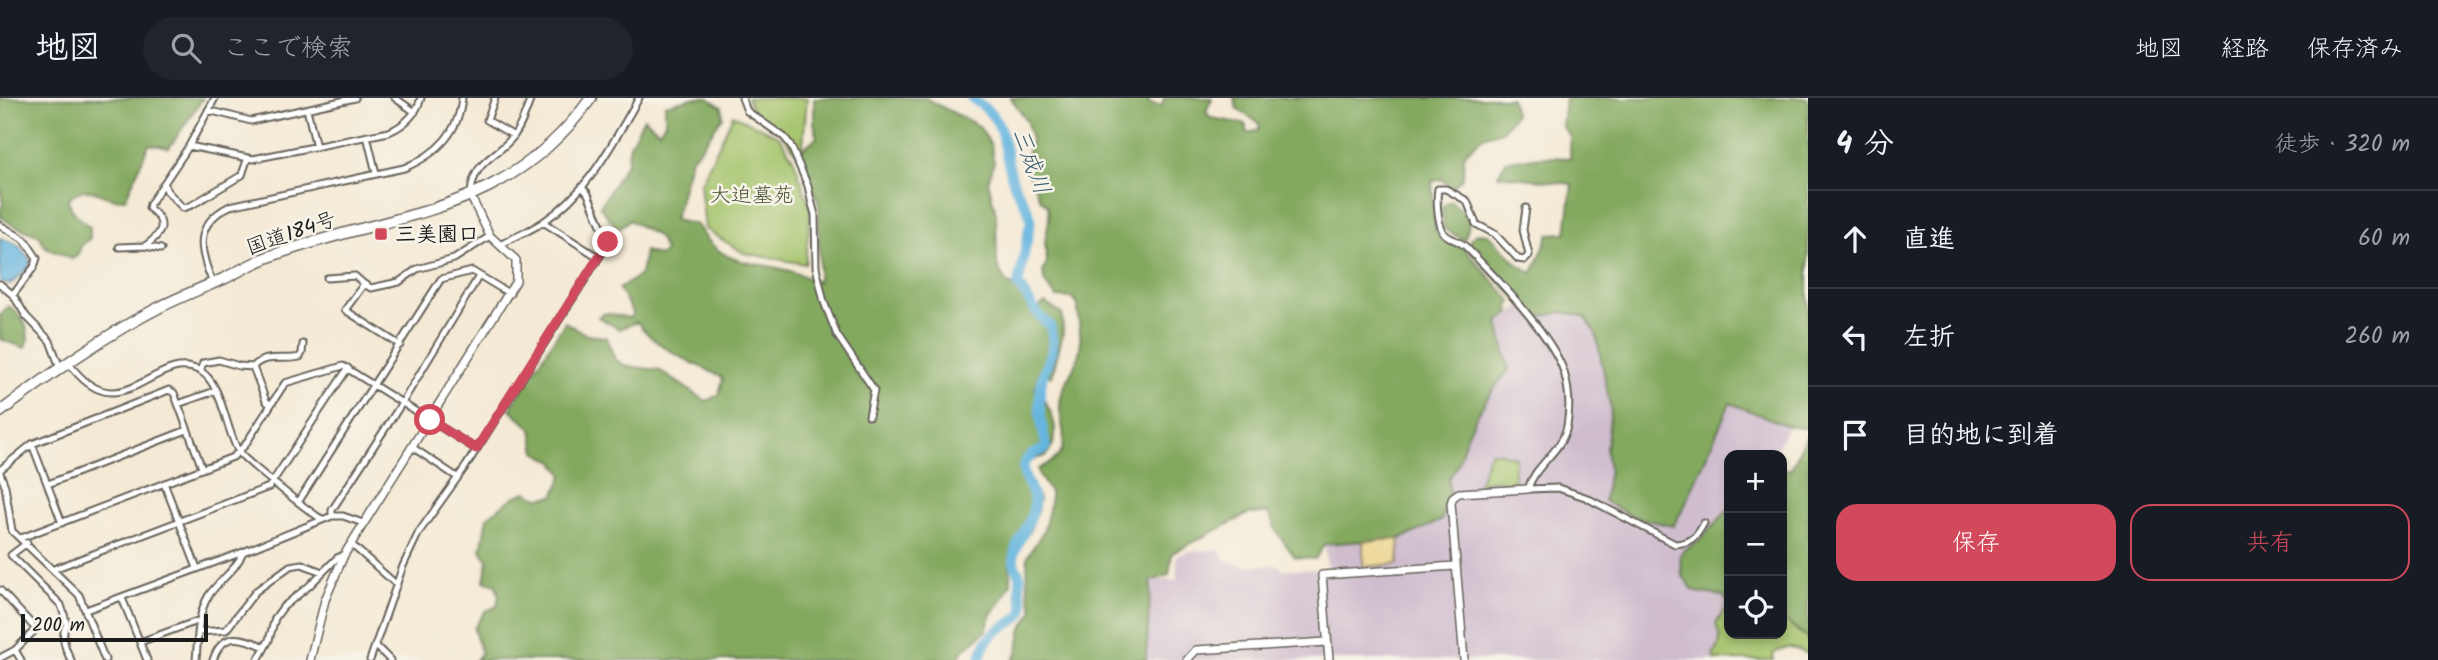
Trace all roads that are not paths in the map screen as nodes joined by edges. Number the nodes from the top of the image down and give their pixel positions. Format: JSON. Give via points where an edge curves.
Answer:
{"nodes":[{"id":1,"x":215,"y":98,"type":"edge"},
{"id":2,"x":355,"y":98,"type":"edge"},
{"id":3,"x":395,"y":98,"type":"edge"},
{"id":4,"x":421,"y":98,"type":"edge"},
{"id":5,"x":462,"y":98,"type":"edge"},
{"id":6,"x":495,"y":98,"type":"edge"},
{"id":7,"x":531,"y":98,"type":"edge"},
{"id":8,"x":591,"y":98,"type":"edge"},
{"id":9,"x":639,"y":98,"type":"edge"},
{"id":10,"x":742,"y":98,"type":"edge"},
{"id":11,"x":345,"y":99,"type":"edge"},
{"id":12,"x":307,"y":109,"type":"junction"},
{"id":13,"x":208,"y":110,"type":"junction"},
{"id":14,"x":415,"y":112,"type":"junction"},
{"id":15,"x":367,"y":136,"type":"junction"},
{"id":16,"x":514,"y":136,"type":"junction"},
{"id":17,"x":189,"y":146,"type":"junction"},
{"id":18,"x":316,"y":146,"type":"junction"},
{"id":19,"x":247,"y":160,"type":"junction"},
{"id":20,"x":376,"y":173,"type":"junction"},
{"id":21,"x":164,"y":184,"type":"junction"},
{"id":22,"x":583,"y":188,"type":"junction"},
{"id":23,"x":471,"y":197,"type":"junction"},
{"id":24,"x":1526,"y":208,"type":"dead end"},
{"id":25,"x":543,"y":222,"type":"junction"},
{"id":26,"x":0,"y":225,"type":"edge"},
{"id":27,"x":490,"y":236,"type":"junction"},
{"id":28,"x":500,"y":245,"type":"junction"},
{"id":29,"x":145,"y":246,"type":"junction"},
{"id":30,"x":119,"y":247,"type":"dead end"},
{"id":31,"x":161,"y":249,"type":"dead end"},
{"id":32,"x":598,"y":257,"type":"junction"},
{"id":33,"x":479,"y":276,"type":"junction"},
{"id":34,"x":327,"y":278,"type":"dead end"},
{"id":35,"x":213,"y":283,"type":"junction"},
{"id":36,"x":0,"y":284,"type":"edge"},
{"id":37,"x":364,"y":284,"type":"junction"},
{"id":38,"x":510,"y":294,"type":"junction"},
{"id":39,"x":13,"y":295,"type":"junction"},
{"id":40,"x":303,"y":344,"type":"dead end"},
{"id":41,"x":400,"y":345,"type":"junction"},
{"id":42,"x":64,"y":365,"type":"junction"},
{"id":43,"x":253,"y":367,"type":"junction"},
{"id":44,"x":348,"y":368,"type":"junction"},
{"id":45,"x":200,"y":371,"type":"junction"},
{"id":46,"x":375,"y":386,"type":"junction"},
{"id":47,"x":215,"y":391,"type":"junction"},
{"id":48,"x":402,"y":403,"type":"junction"},
{"id":49,"x":178,"y":404,"type":"junction"},
{"id":50,"x":271,"y":405,"type":"junction"},
{"id":51,"x":0,"y":412,"type":"edge"},
{"id":52,"x":869,"y":416,"type":"dead end"},
{"id":53,"x":430,"y":420,"type":"junction"},
{"id":54,"x":187,"y":430,"type":"junction"},
{"id":55,"x":32,"y":444,"type":"junction"},
{"id":56,"x":412,"y":447,"type":"junction"},
{"id":57,"x":476,"y":449,"type":"junction"},
{"id":58,"x":239,"y":452,"type":"junction"},
{"id":59,"x":202,"y":468,"type":"junction"},
{"id":60,"x":0,"y":471,"type":"edge"},
{"id":61,"x":457,"y":477,"type":"junction"},
{"id":62,"x":275,"y":482,"type":"junction"},
{"id":63,"x":48,"y":484,"type":"junction"},
{"id":64,"x":164,"y":484,"type":"junction"},
{"id":65,"x":1528,"y":489,"type":"junction"},
{"id":66,"x":299,"y":501,"type":"junction"},
{"id":67,"x":332,"y":516,"type":"junction"},
{"id":68,"x":322,"y":519,"type":"junction"},
{"id":69,"x":178,"y":522,"type":"junction"},
{"id":70,"x":62,"y":523,"type":"junction"},
{"id":71,"x":363,"y":523,"type":"junction"},
{"id":72,"x":1704,"y":523,"type":"dead end"},
{"id":73,"x":24,"y":541,"type":"junction"},
{"id":74,"x":351,"y":544,"type":"junction"},
{"id":75,"x":243,"y":552,"type":"junction"},
{"id":76,"x":344,"y":555,"type":"junction"},
{"id":77,"x":1455,"y":566,"type":"junction"},
{"id":78,"x":197,"y":568,"type":"junction"},
{"id":79,"x":54,"y":569,"type":"junction"},
{"id":80,"x":322,"y":572,"type":"junction"},
{"id":81,"x":397,"y":585,"type":"junction"},
{"id":82,"x":1,"y":594,"type":"edge"},
{"id":83,"x":122,"y":598,"type":"junction"},
{"id":84,"x":86,"y":610,"type":"junction"},
{"id":85,"x":200,"y":620,"type":"junction"},
{"id":86,"x":199,"y":632,"type":"junction"},
{"id":87,"x":140,"y":642,"type":"junction"},
{"id":88,"x":1327,"y":642,"type":"junction"},
{"id":89,"x":376,"y":646,"type":"junction"},
{"id":90,"x":265,"y":647,"type":"junction"},
{"id":91,"x":15,"y":650,"type":"junction"},
{"id":92,"x":0,"y":658,"type":"edge"},
{"id":93,"x":21,"y":660,"type":"edge"},
{"id":94,"x":71,"y":660,"type":"edge"},
{"id":95,"x":105,"y":660,"type":"edge"},
{"id":96,"x":146,"y":660,"type":"edge"},
{"id":97,"x":196,"y":660,"type":"edge"},
{"id":98,"x":214,"y":660,"type":"edge"},
{"id":99,"x":258,"y":660,"type":"edge"},
{"id":100,"x":310,"y":660,"type":"edge"},
{"id":101,"x":370,"y":660,"type":"edge"},
{"id":102,"x":390,"y":660,"type":"edge"},
{"id":103,"x":1186,"y":660,"type":"edge"},
{"id":104,"x":1329,"y":660,"type":"edge"},
{"id":105,"x":1464,"y":660,"type":"edge"}],
"edges":[{"from":1,"to":13,"type":"street"},
{"from":2,"to":11,"type":"street"},
{"from":3,"to":14,"type":"street"},
{"from":4,"to":14,"type":"street"},
{"from":5,"to":20,"type":"street","via":[[457,121],[437,150],[404,168]]},
{"from":6,"to":16,"type":"street","via":[[487,120]]},
{"from":7,"to":16,"type":"street"},
{"from":8,"to":23,"type":"highway","name":"国道184号","via":[[555,142]]},
{"from":9,"to":22,"type":"street"},
{"from":10,"to":52,"type":"street","via":[[747,111],[790,144],[808,186],[824,302],[837,335],[874,390]]},
{"from":11,"to":12,"type":"street"},
{"from":12,"to":13,"type":"street","via":[[251,121]]},
{"from":12,"to":18,"type":"street"},
{"from":13,"to":17,"type":"street"},
{"from":14,"to":15,"type":"street","via":[[398,127]]},
{"from":15,"to":18,"type":"street"},
{"from":15,"to":20,"type":"street"},
{"from":16,"to":23,"type":"street","via":[[474,175]]},
{"from":17,"to":19,"type":"street"},
{"from":17,"to":21,"type":"street"},
{"from":18,"to":19,"type":"street"},
{"from":19,"to":21,"type":"street","via":[[242,175],[183,208]]},
{"from":20,"to":35,"type":"street","via":[[220,211],[208,224],[201,247]]},
{"from":21,"to":29,"type":"street","via":[[149,208],[158,214],[161,229]]},
{"from":22,"to":25,"type":"street"},
{"from":22,"to":32,"type":"street","via":[[608,242]]},
{"from":23,"to":27,"type":"street"},
{"from":23,"to":35,"type":"highway","name":"国道184号","via":[[269,257]]},
{"from":24,"to":65,"type":"street","via":[[1523,230],[1529,255],[1518,260],[1495,234],[1476,223],[1467,201],[1446,189],[1438,190],[1445,234],[1462,244],[1517,302],[1563,371],[1569,401],[1566,430]]},
{"from":25,"to":28,"type":"street"},
{"from":25,"to":32,"type":"street"},
{"from":26,"to":39,"type":"street","via":[[25,240],[37,258]]},
{"from":27,"to":28,"type":"street"},
{"from":27,"to":37,"type":"street","via":[[454,259],[417,269],[400,282],[371,288]]},
{"from":28,"to":38,"type":"street","via":[[516,260],[516,281]]},
{"from":29,"to":30,"type":"street"},
{"from":29,"to":31,"type":"street"},
{"from":32,"to":57,"type":"street"},
{"from":33,"to":38,"type":"street"},
{"from":33,"to":41,"type":"street","via":[[472,271],[441,279]]},
{"from":33,"to":48,"type":"street"},
{"from":34,"to":37,"type":"street","via":[[355,276]]},
{"from":35,"to":42,"type":"highway","name":"国道184号","via":[[159,307]]},
{"from":36,"to":39,"type":"street"},
{"from":37,"to":41,"type":"street","via":[[345,310]]},
{"from":38,"to":53,"type":"street"},
{"from":39,"to":42,"type":"street"},
{"from":40,"to":43,"type":"street","via":[[300,357],[258,361]]},
{"from":41,"to":46,"type":"street"},
{"from":42,"to":45,"type":"street","via":[[104,393],[183,367]]},
{"from":42,"to":51,"type":"highway","name":"国道184号"},
{"from":43,"to":45,"type":"street","via":[[211,360],[203,363]]},
{"from":43,"to":50,"type":"street"},
{"from":44,"to":46,"type":"street"},
{"from":44,"to":50,"type":"street","via":[[285,383]]},
{"from":44,"to":62,"type":"street"},
{"from":45,"to":47,"type":"street"},
{"from":46,"to":48,"type":"street"},
{"from":46,"to":66,"type":"street"},
{"from":47,"to":49,"type":"street"},
{"from":47,"to":58,"type":"street"},
{"from":48,"to":53,"type":"street"},
{"from":48,"to":67,"type":"street"},
{"from":49,"to":54,"type":"street"},
{"from":49,"to":55,"type":"street","via":[[169,390]]},
{"from":50,"to":58,"type":"street"},
{"from":53,"to":56,"type":"street"},
{"from":53,"to":57,"type":"street"},
{"from":54,"to":59,"type":"street"},
{"from":54,"to":63,"type":"street"},
{"from":55,"to":60,"type":"street"},
{"from":55,"to":63,"type":"street"},
{"from":56,"to":61,"type":"street"},
{"from":56,"to":71,"type":"street"},
{"from":57,"to":61,"type":"street"},
{"from":58,"to":59,"type":"street"},
{"from":58,"to":62,"type":"street"},
{"from":59,"to":64,"type":"street"},
{"from":60,"to":73,"type":"street","via":[[12,531]]},
{"from":61,"to":81,"type":"street","via":[[411,546]]},
{"from":62,"to":66,"type":"street"},
{"from":62,"to":69,"type":"street"},
{"from":63,"to":70,"type":"street"},
{"from":64,"to":69,"type":"street"},
{"from":64,"to":70,"type":"street"},
{"from":65,"to":72,"type":"street","via":[[1558,488],[1585,496],[1675,544],[1697,537]]},
{"from":65,"to":77,"type":"street","via":[[1453,497]]},
{"from":66,"to":68,"type":"street"},
{"from":67,"to":68,"type":"street"},
{"from":67,"to":71,"type":"street"},
{"from":68,"to":75,"type":"street"},
{"from":69,"to":78,"type":"street"},
{"from":69,"to":79,"type":"street"},
{"from":70,"to":73,"type":"street"},
{"from":71,"to":74,"type":"street"},
{"from":73,"to":79,"type":"street"},
{"from":73,"to":94,"type":"street","via":[[11,555],[61,605],[67,624],[65,648]]},
{"from":74,"to":76,"type":"street"},
{"from":74,"to":81,"type":"street"},
{"from":75,"to":78,"type":"street"},
{"from":75,"to":85,"type":"street","via":[[209,596]]},
{"from":76,"to":80,"type":"street"},
{"from":76,"to":100,"type":"street","via":[[325,600]]},
{"from":77,"to":88,"type":"street","via":[[1322,575]]},
{"from":77,"to":105,"type":"street"},
{"from":78,"to":83,"type":"street"},
{"from":79,"to":84,"type":"street","via":[[79,595]]},
{"from":80,"to":86,"type":"street","via":[[290,566],[256,591],[226,629]]},
{"from":80,"to":90,"type":"street","via":[[283,607]]},
{"from":81,"to":89,"type":"street"},
{"from":82,"to":91,"type":"street","via":[[36,626]]},
{"from":83,"to":84,"type":"street"},
{"from":83,"to":87,"type":"street"},
{"from":84,"to":95,"type":"street"},
{"from":85,"to":86,"type":"street"},
{"from":85,"to":87,"type":"street"},
{"from":86,"to":97,"type":"street"},
{"from":87,"to":96,"type":"street"},
{"from":88,"to":103,"type":"street","via":[[1196,650]]},
{"from":88,"to":104,"type":"street"},
{"from":89,"to":101,"type":"street"},
{"from":89,"to":102,"type":"street"},
{"from":90,"to":98,"type":"street","via":[[243,638],[229,639]]},
{"from":90,"to":99,"type":"street"},
{"from":91,"to":92,"type":"street"},
{"from":91,"to":93,"type":"street"}]}
